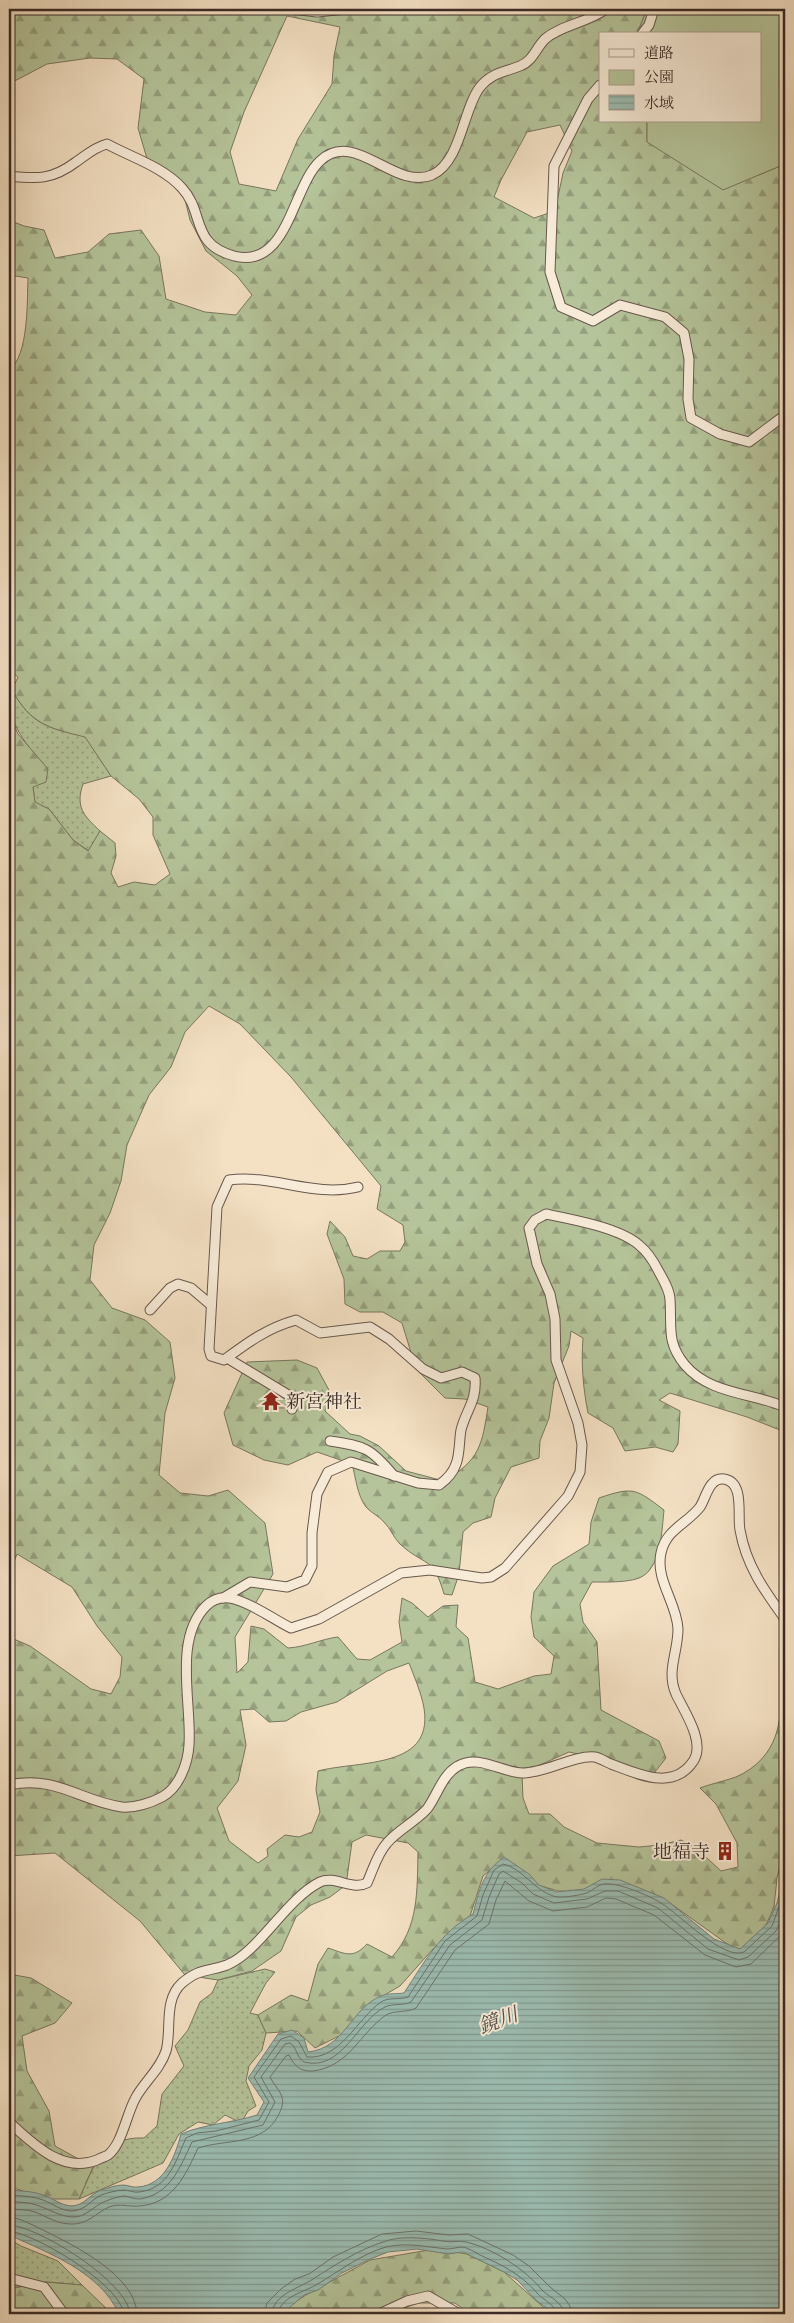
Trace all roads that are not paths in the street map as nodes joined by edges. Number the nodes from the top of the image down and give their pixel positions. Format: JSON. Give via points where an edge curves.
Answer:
{"nodes":[{"id":1,"x":292,"y":9,"type":"edge"},
{"id":2,"x":346,"y":9,"type":"edge"},
{"id":3,"x":606,"y":9,"type":"edge"},
{"id":4,"x":654,"y":9,"type":"edge"},
{"id":5,"x":644,"y":32,"type":"edge"},
{"id":6,"x":599,"y":85,"type":"edge"},
{"id":7,"x":9,"y":176,"type":"edge"},
{"id":8,"x":785,"y":418,"type":"edge"},
{"id":9,"x":358,"y":1187,"type":"dead end"},
{"id":10,"x":211,"y":1305,"type":"junction"},
{"id":11,"x":150,"y":1310,"type":"dead end"},
{"id":12,"x":228,"y":1358,"type":"junction"},
{"id":13,"x":785,"y":1407,"type":"edge"},
{"id":14,"x":292,"y":1409,"type":"dead end"},
{"id":15,"x":330,"y":1441,"type":"dead end"},
{"id":16,"x":394,"y":1476,"type":"junction"},
{"id":17,"x":223,"y":1598,"type":"junction"},
{"id":18,"x":785,"y":1619,"type":"edge"},
{"id":19,"x":9,"y":1785,"type":"edge"},
{"id":20,"x":9,"y":2122,"type":"edge"},
{"id":21,"x":9,"y":2278,"type":"edge"},
{"id":22,"x":64,"y":2314,"type":"edge"},
{"id":23,"x":379,"y":2314,"type":"edge"},
{"id":24,"x":459,"y":2314,"type":"edge"}],
"edges":[{"from":1,"to":2,"type":"street","via":[[317,12]]},
{"from":3,"to":7,"type":"street","via":[[545,39],[521,66],[494,75],[480,87],[463,131],[446,163],[435,174],[422,179],[408,178],[353,152],[336,151],[320,161],[302,188],[283,234],[254,257],[233,256],[211,246],[182,188],[160,172],[107,144],[97,146],[52,176],[38,179]]},
{"from":4,"to":5,"type":"street"},
{"from":6,"to":8,"type":"street","via":[[588,99],[554,166],[550,272],[561,307],[593,320],[620,305],[665,317],[684,333],[689,359],[691,418],[720,434],[749,442]]},
{"from":9,"to":10,"type":"street","via":[[343,1191],[307,1189],[246,1178],[229,1180],[217,1207]]},
{"from":10,"to":11,"type":"street","via":[[191,1288],[178,1284],[170,1288]]},
{"from":10,"to":12,"type":"street","via":[[211,1356]]},
{"from":12,"to":14,"type":"street","via":[[290,1396]]},
{"from":12,"to":16,"type":"street","via":[[255,1337],[296,1320],[320,1333],[370,1327],[423,1369],[441,1378],[462,1372],[472,1376],[476,1390],[462,1427],[456,1464],[447,1479],[439,1485]]},
{"from":13,"to":17,"type":"street","via":[[721,1388],[699,1378],[685,1365],[673,1347],[669,1332],[670,1299],[665,1283],[651,1257],[638,1243],[588,1223],[546,1214],[529,1228],[537,1264],[550,1294],[555,1319],[556,1360],[578,1423],[582,1445],[580,1472],[568,1496],[504,1568],[491,1576],[482,1578],[430,1570],[401,1573],[319,1619],[291,1628],[234,1599]]},
{"from":15,"to":16,"type":"street","via":[[361,1446],[378,1456]]},
{"from":16,"to":17,"type":"street","via":[[351,1462],[328,1472],[317,1494],[312,1566],[305,1580],[287,1587],[250,1582]]},
{"from":17,"to":19,"type":"street","via":[[210,1602],[200,1612],[190,1633],[187,1660],[189,1746],[177,1785],[163,1796],[136,1806],[122,1806],[68,1788],[37,1782]]},
{"from":18,"to":20,"type":"street","via":[[760,1585],[746,1558],[739,1527],[737,1490],[727,1480],[721,1479],[714,1483],[696,1511],[671,1531],[661,1553],[661,1574],[678,1629],[671,1679],[697,1744],[696,1756],[688,1768],[676,1776],[658,1780],[595,1757],[536,1772],[519,1773],[480,1762],[458,1766],[426,1809],[387,1843],[367,1883],[362,1886],[328,1880],[320,1882],[299,1897],[227,1965],[202,1970],[182,1983],[170,2008],[170,2035],[165,2054],[137,2095],[109,2155],[89,2163],[65,2162],[38,2148]]},
{"from":21,"to":22,"type":"street","via":[[44,2287]]},
{"from":23,"to":24,"type":"street","via":[[407,2301],[428,2296]]}]}
